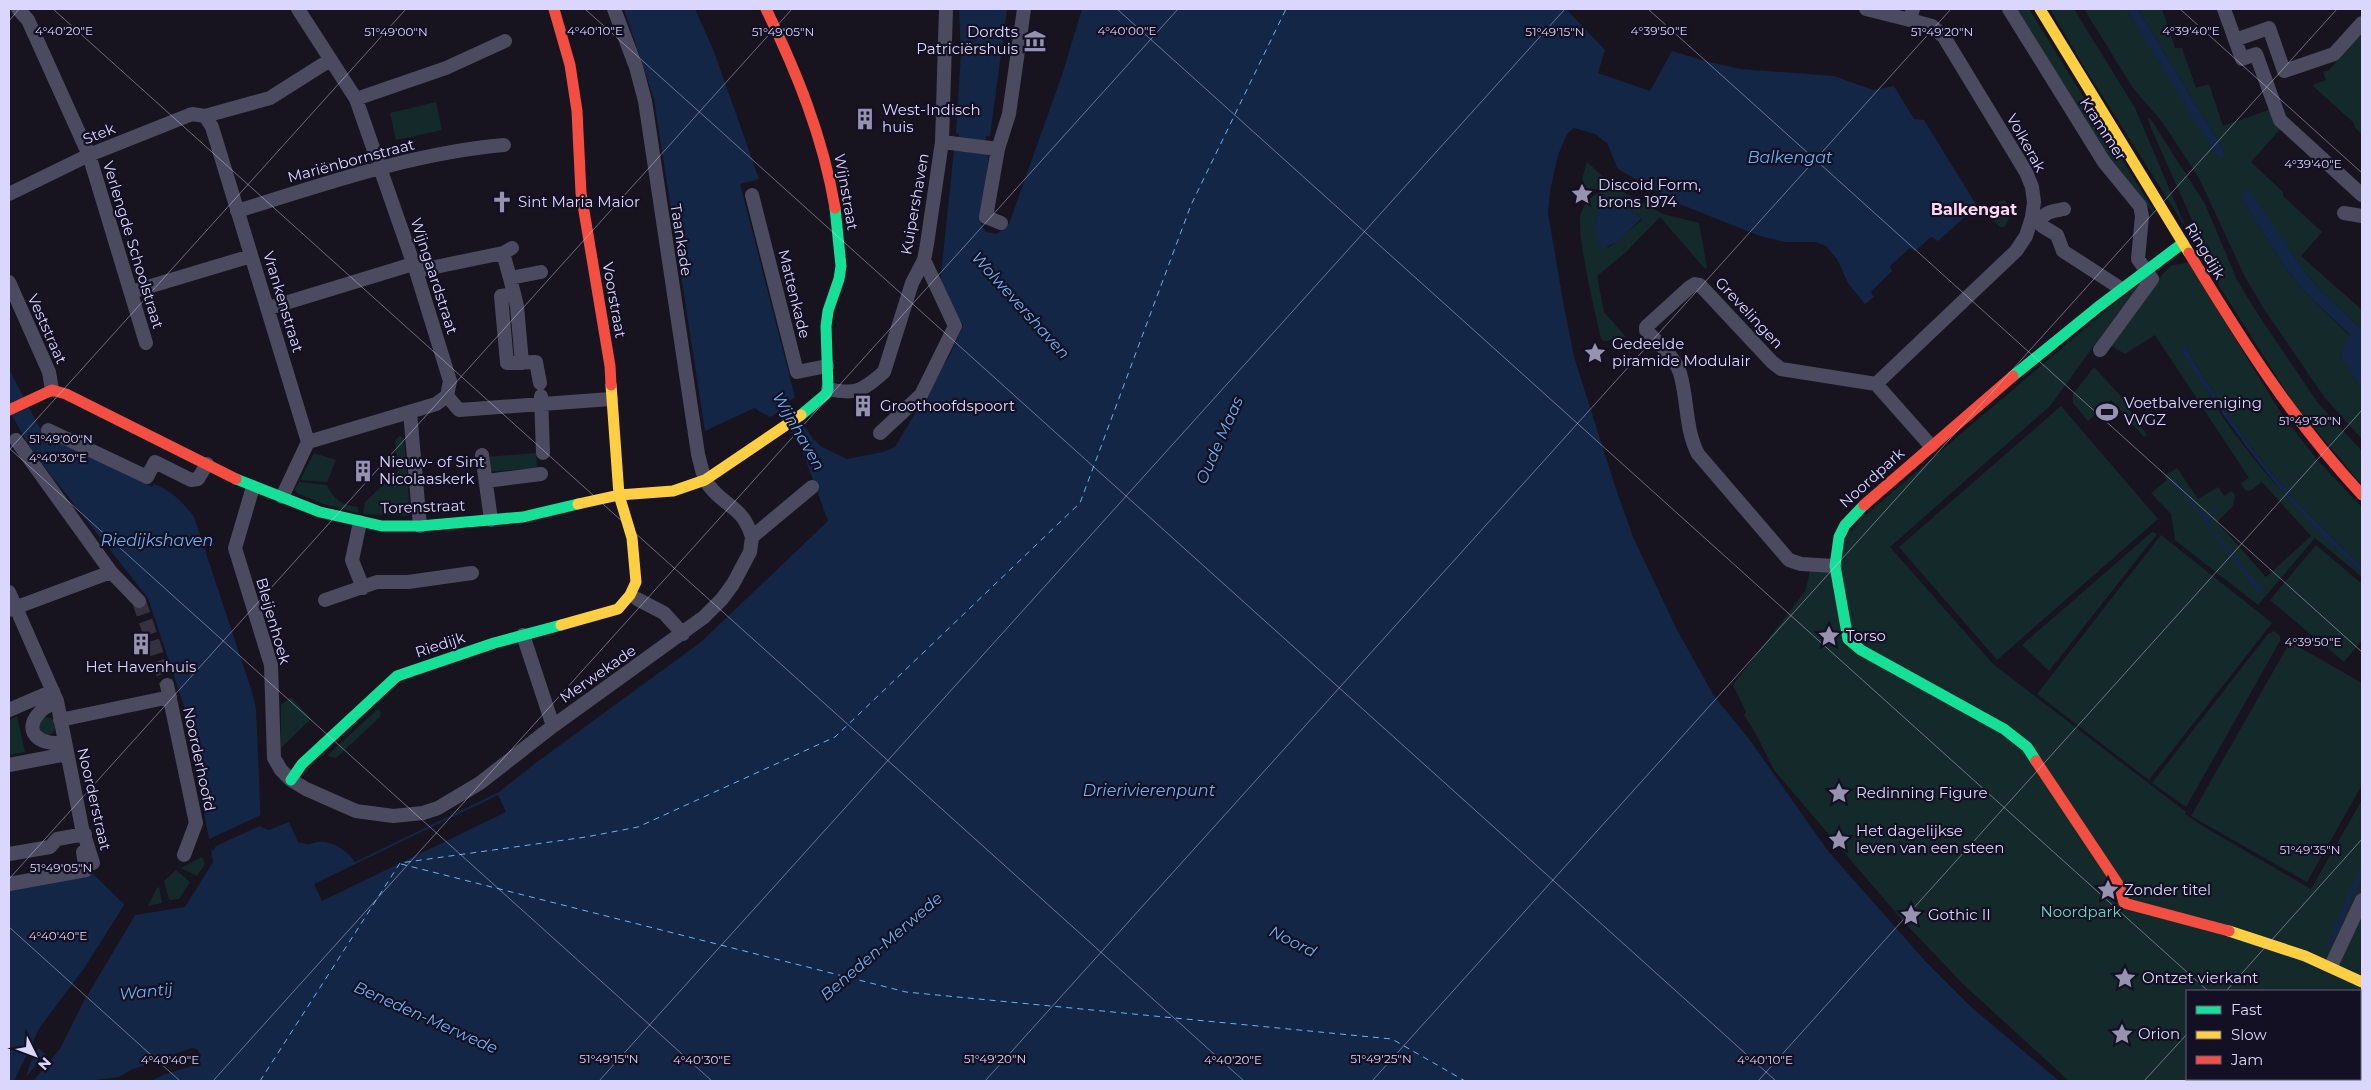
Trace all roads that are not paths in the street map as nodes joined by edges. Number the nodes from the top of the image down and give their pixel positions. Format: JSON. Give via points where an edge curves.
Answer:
{"nodes":[{"id":1,"x":298,"y":9,"type":"edge"},
{"id":2,"x":554,"y":9,"type":"edge"},
{"id":3,"x":614,"y":9,"type":"edge"},
{"id":4,"x":766,"y":9,"type":"edge"},
{"id":5,"x":946,"y":9,"type":"edge"},
{"id":6,"x":1024,"y":9,"type":"edge"},
{"id":7,"x":1866,"y":9,"type":"edge"},
{"id":8,"x":2009,"y":9,"type":"edge"},
{"id":9,"x":2040,"y":9,"type":"edge"},
{"id":10,"x":2224,"y":9,"type":"edge"},
{"id":11,"x":19,"y":12,"type":"edge"},
{"id":12,"x":1911,"y":14,"type":"edge"},
{"id":13,"x":2362,"y":22,"type":"edge"},
{"id":14,"x":2235,"y":40,"type":"junction"},
{"id":15,"x":505,"y":41,"type":"dead end"},
{"id":16,"x":330,"y":60,"type":"junction"},
{"id":17,"x":2284,"y":71,"type":"junction"},
{"id":18,"x":2265,"y":78,"type":"junction"},
{"id":19,"x":356,"y":99,"type":"junction"},
{"id":20,"x":205,"y":116,"type":"junction"},
{"id":21,"x":942,"y":142,"type":"junction"},
{"id":22,"x":504,"y":145,"type":"dead end"},
{"id":23,"x":993,"y":147,"type":"junction"},
{"id":24,"x":89,"y":155,"type":"junction"},
{"id":25,"x":381,"y":166,"type":"junction"},
{"id":26,"x":9,"y":194,"type":"edge"},
{"id":27,"x":752,"y":195,"type":"dead end"},
{"id":28,"x":2362,"y":195,"type":"edge"},
{"id":29,"x":2064,"y":209,"type":"dead end"},
{"id":30,"x":238,"y":210,"type":"junction"},
{"id":31,"x":2344,"y":213,"type":"dead end"},
{"id":32,"x":2362,"y":216,"type":"edge"},
{"id":33,"x":1001,"y":223,"type":"dead end"},
{"id":34,"x":2183,"y":243,"type":"junction"},
{"id":35,"x":251,"y":256,"type":"junction"},
{"id":36,"x":924,"y":260,"type":"junction"},
{"id":37,"x":415,"y":268,"type":"junction"},
{"id":38,"x":2146,"y":269,"type":"junction"},
{"id":39,"x":541,"y":272,"type":"dead end"},
{"id":40,"x":510,"y":278,"type":"junction"},
{"id":41,"x":9,"y":282,"type":"edge"},
{"id":42,"x":2120,"y":288,"type":"junction"},
{"id":43,"x":130,"y":292,"type":"junction"},
{"id":44,"x":269,"y":308,"type":"junction"},
{"id":45,"x":146,"y":343,"type":"dead end"},
{"id":46,"x":2100,"y":350,"type":"dead end"},
{"id":47,"x":827,"y":366,"type":"junction"},
{"id":48,"x":1876,"y":384,"type":"junction"},
{"id":49,"x":828,"y":389,"type":"junction"},
{"id":50,"x":52,"y":390,"type":"junction"},
{"id":51,"x":540,"y":394,"type":"junction"},
{"id":52,"x":447,"y":396,"type":"junction"},
{"id":53,"x":611,"y":399,"type":"junction"},
{"id":54,"x":9,"y":410,"type":"edge"},
{"id":55,"x":410,"y":412,"type":"junction"},
{"id":56,"x":48,"y":430,"type":"dead end"},
{"id":57,"x":880,"y":433,"type":"dead end"},
{"id":58,"x":16,"y":440,"type":"dead end"},
{"id":59,"x":308,"y":442,"type":"junction"},
{"id":60,"x":1931,"y":446,"type":"junction"},
{"id":61,"x":543,"y":453,"type":"dead end"},
{"id":62,"x":482,"y":455,"type":"dead end"},
{"id":63,"x":207,"y":464,"type":"junction"},
{"id":64,"x":541,"y":474,"type":"dead end"},
{"id":65,"x":705,"y":480,"type":"junction"},
{"id":66,"x":486,"y":481,"type":"junction"},
{"id":67,"x":253,"y":486,"type":"junction"},
{"id":68,"x":812,"y":487,"type":"dead end"},
{"id":69,"x":618,"y":495,"type":"junction"},
{"id":70,"x":2362,"y":495,"type":"edge"},
{"id":71,"x":282,"y":497,"type":"junction"},
{"id":72,"x":491,"y":520,"type":"junction"},
{"id":73,"x":360,"y":522,"type":"junction"},
{"id":74,"x":420,"y":526,"type":"junction"},
{"id":75,"x":752,"y":537,"type":"junction"},
{"id":76,"x":1835,"y":566,"type":"junction"},
{"id":77,"x":111,"y":572,"type":"junction"},
{"id":78,"x":472,"y":573,"type":"dead end"},
{"id":79,"x":364,"y":588,"type":"junction"},
{"id":80,"x":9,"y":592,"type":"edge"},
{"id":81,"x":634,"y":597,"type":"junction"},
{"id":82,"x":325,"y":600,"type":"dead end"},
{"id":83,"x":139,"y":601,"type":"tunnel mouth"},
{"id":84,"x":12,"y":609,"type":"edge"},
{"id":85,"x":683,"y":634,"type":"junction"},
{"id":86,"x":523,"y":635,"type":"junction"},
{"id":87,"x":55,"y":696,"type":"junction"},
{"id":88,"x":9,"y":710,"type":"edge"},
{"id":89,"x":60,"y":720,"type":"junction"},
{"id":90,"x":553,"y":726,"type":"junction"},
{"id":91,"x":66,"y":748,"type":"junction"},
{"id":92,"x":9,"y":765,"type":"edge"},
{"id":93,"x":291,"y":780,"type":"junction"},
{"id":94,"x":356,"y":811,"type":"joint"},
{"id":95,"x":86,"y":839,"type":"junction"},
{"id":96,"x":9,"y":854,"type":"edge"},
{"id":97,"x":184,"y":855,"type":"dead end"},
{"id":98,"x":93,"y":863,"type":"dead end"},
{"id":99,"x":9,"y":884,"type":"edge"},
{"id":100,"x":2362,"y":900,"type":"edge"},
{"id":101,"x":2331,"y":966,"type":"junction"},
{"id":102,"x":2362,"y":982,"type":"edge"}],
"edges":[{"from":1,"to":16,"type":"street","name":"Wijngaardstraat"},
{"from":2,"to":53,"type":"street","name":"Voorstraat","via":[[570,65],[577,111],[581,193],[610,366]]},
{"from":3,"to":65,"type":"street","name":"Taankade","via":[[645,101],[696,442]]},
{"from":4,"to":47,"type":"street","name":"Wijnstraat","via":[[815,118],[831,177],[840,240],[840,275],[827,315],[824,341]]},
{"from":5,"to":21,"type":"street","name":"Kuipershaven"},
{"from":6,"to":23,"type":"street","via":[[1009,114]]},
{"from":7,"to":12,"type":"street","name":"Volkerak"},
{"from":8,"to":38,"type":"street","name":"Krammer","via":[[2104,162],[2140,206],[2138,259]]},
{"from":9,"to":34,"type":"street","name":"Ringdijk"},
{"from":10,"to":14,"type":"street"},
{"from":11,"to":24,"type":"street","name":"Verlengde Schoolstraat","via":[[28,20]]},
{"from":12,"to":48,"type":"street","name":"Volkerak","via":[[1944,37],[2026,172],[2034,202],[2030,226],[2016,251]]},
{"from":13,"to":17,"type":"street","via":[[2334,54]]},
{"from":14,"to":17,"type":"street","via":[[2269,28]]},
{"from":14,"to":18,"type":"street","via":[[2242,59],[2256,54]]},
{"from":15,"to":19,"type":"street","via":[[446,68]]},
{"from":16,"to":19,"type":"street","name":"Wijngaardstraat"},
{"from":16,"to":20,"type":"street","name":"Stek","via":[[284,90],[260,101]]},
{"from":17,"to":18,"type":"street"},
{"from":18,"to":28,"type":"street","via":[[2280,120]]},
{"from":19,"to":25,"type":"street","name":"Wijngaardstraat"},
{"from":20,"to":24,"type":"street","name":"Stek","via":[[192,114]]},
{"from":20,"to":30,"type":"street","name":"Vrankenstraat","via":[[212,128]]},
{"from":21,"to":23,"type":"street"},
{"from":21,"to":36,"type":"street","name":"Kuipershaven"},
{"from":22,"to":25,"type":"street","name":"Mariënbornstraat","via":[[459,150]]},
{"from":23,"to":33,"type":"street","via":[[986,217]]},
{"from":24,"to":26,"type":"street","name":"Stek"},
{"from":24,"to":43,"type":"street","name":"Verlengde Schoolstraat"},
{"from":25,"to":30,"type":"street","name":"Mariënbornstraat"},
{"from":25,"to":37,"type":"street","name":"Wijngaardstraat"},
{"from":27,"to":47,"type":"street","name":"Mattenkade","via":[[797,372]]},
{"from":29,"to":42,"type":"street","via":[[2044,215],[2042,226],[2057,235],[2063,251]]},
{"from":30,"to":35,"type":"street","name":"Vrankenstraat"},
{"from":31,"to":32,"type":"street"},
{"from":34,"to":38,"type":"street","name":"Noordpark"},
{"from":34,"to":70,"type":"street","name":"Ringdijk","via":[[2283,404]]},
{"from":35,"to":43,"type":"street"},
{"from":35,"to":44,"type":"street","name":"Vrankenstraat"},
{"from":36,"to":49,"type":"street","name":"Kuipershaven","via":[[912,283],[884,372],[856,392]]},
{"from":36,"to":57,"type":"street","via":[[955,326],[920,395]]},
{"from":37,"to":40,"type":"street","via":[[507,250]]},
{"from":37,"to":44,"type":"street"},
{"from":37,"to":52,"type":"street","name":"Wijngaardstraat","via":[[450,381]]},
{"from":38,"to":42,"type":"street","name":"Noordpark"},
{"from":38,"to":46,"type":"street","via":[[2151,282]]},
{"from":39,"to":40,"type":"street"},
{"from":40,"to":51,"type":"street","via":[[514,294],[501,296],[507,364],[536,362]]},
{"from":41,"to":50,"type":"street","name":"Veststraat","via":[[49,372]]},
{"from":42,"to":60,"type":"street","name":"Noordpark"},
{"from":43,"to":45,"type":"street","name":"Verlengde Schoolstraat"},
{"from":44,"to":59,"type":"street","name":"Vrankenstraat"},
{"from":47,"to":49,"type":"street","name":"Wijnstraat"},
{"from":48,"to":60,"type":"street"},
{"from":48,"to":76,"type":"street","name":"Grevelingen","via":[[1781,369],[1700,286],[1694,284],[1646,327],[1680,373],[1690,435],[1698,454],[1789,560]]},
{"from":49,"to":65,"type":"street","name":"Torenstraat","via":[[819,402]]},
{"from":50,"to":54,"type":"street"},
{"from":50,"to":63,"type":"street","name":"Torenstraat"},
{"from":51,"to":52,"type":"street","via":[[459,410]]},
{"from":51,"to":53,"type":"street"},
{"from":51,"to":61,"type":"street"},
{"from":52,"to":55,"type":"street","via":[[436,404]]},
{"from":53,"to":69,"type":"street","name":"Voorstraat"},
{"from":55,"to":59,"type":"street"},
{"from":55,"to":74,"type":"street"},
{"from":56,"to":63,"type":"street","via":[[147,477],[155,462],[191,480],[198,478]]},
{"from":58,"to":77,"type":"street"},
{"from":59,"to":71,"type":"street"},
{"from":60,"to":76,"type":"street","name":"Noordpark","via":[[1845,525],[1839,537]]},
{"from":62,"to":66,"type":"street"},
{"from":63,"to":67,"type":"street","name":"Torenstraat"},
{"from":64,"to":66,"type":"street"},
{"from":65,"to":69,"type":"street","name":"Torenstraat","via":[[673,490]]},
{"from":65,"to":75,"type":"street","via":[[748,522]]},
{"from":66,"to":72,"type":"street"},
{"from":67,"to":71,"type":"street","name":"Torenstraat"},
{"from":67,"to":93,"type":"street","name":"Bleijenhoek","via":[[235,548],[271,665],[274,758]]},
{"from":68,"to":75,"type":"street"},
{"from":69,"to":72,"type":"street","name":"Torenstraat","via":[[523,517]]},
{"from":69,"to":81,"type":"street","name":"Voorstraat","via":[[632,538],[636,582]]},
{"from":71,"to":73,"type":"street","name":"Torenstraat","via":[[320,512]]},
{"from":72,"to":74,"type":"street","name":"Torenstraat"},
{"from":73,"to":74,"type":"street","name":"Torenstraat","via":[[382,526]]},
{"from":73,"to":79,"type":"street","via":[[352,560]]},
{"from":75,"to":85,"type":"street","name":"Merwekade","via":[[750,552],[733,584],[716,605]]},
{"from":76,"to":101,"type":"street","name":"Noordpark","via":[[1848,639],[1860,650],[2004,729],[2027,747],[2120,887],[2124,903],[2246,936]]},
{"from":77,"to":83,"type":"street"},
{"from":77,"to":84,"type":"street"},
{"from":78,"to":79,"type":"street","via":[[408,582],[377,582]]},
{"from":79,"to":82,"type":"street"},
{"from":80,"to":84,"type":"street","name":"Noorderstraat"},
{"from":81,"to":85,"type":"street","via":[[664,613]]},
{"from":81,"to":86,"type":"street","name":"Riedijk","via":[[618,609]]},
{"from":84,"to":87,"type":"street","name":"Noorderstraat"},
{"from":85,"to":90,"type":"street","name":"Merwekade"},
{"from":86,"to":90,"type":"street"},
{"from":86,"to":93,"type":"street","name":"Riedijk","via":[[397,676],[302,764]]},
{"from":87,"to":88,"type":"street"},
{"from":87,"to":89,"type":"street","name":"Noorderstraat"},
{"from":87,"to":91,"type":"street","name":"Noorderstraat","via":[[34,720],[35,736],[40,741]]},
{"from":89,"to":91,"type":"street","name":"Noorderstraat"},
{"from":89,"to":97,"type":"street","name":"Noorderhoofd","via":[[168,691],[196,823]]},
{"from":90,"to":94,"type":"street","name":"Merwekade","via":[[480,783],[438,808],[393,816]]},
{"from":91,"to":92,"type":"street"},
{"from":91,"to":95,"type":"street","name":"Noorderstraat"},
{"from":93,"to":94,"type":"street","name":"Bleijenhoek"},
{"from":95,"to":96,"type":"street","via":[[57,839],[50,848]]},
{"from":95,"to":98,"type":"street","name":"Noorderstraat"},
{"from":95,"to":99,"type":"street","via":[[82,844],[86,870]]},
{"from":100,"to":101,"type":"street"},
{"from":101,"to":102,"type":"street","name":"Noordpark"}]}
